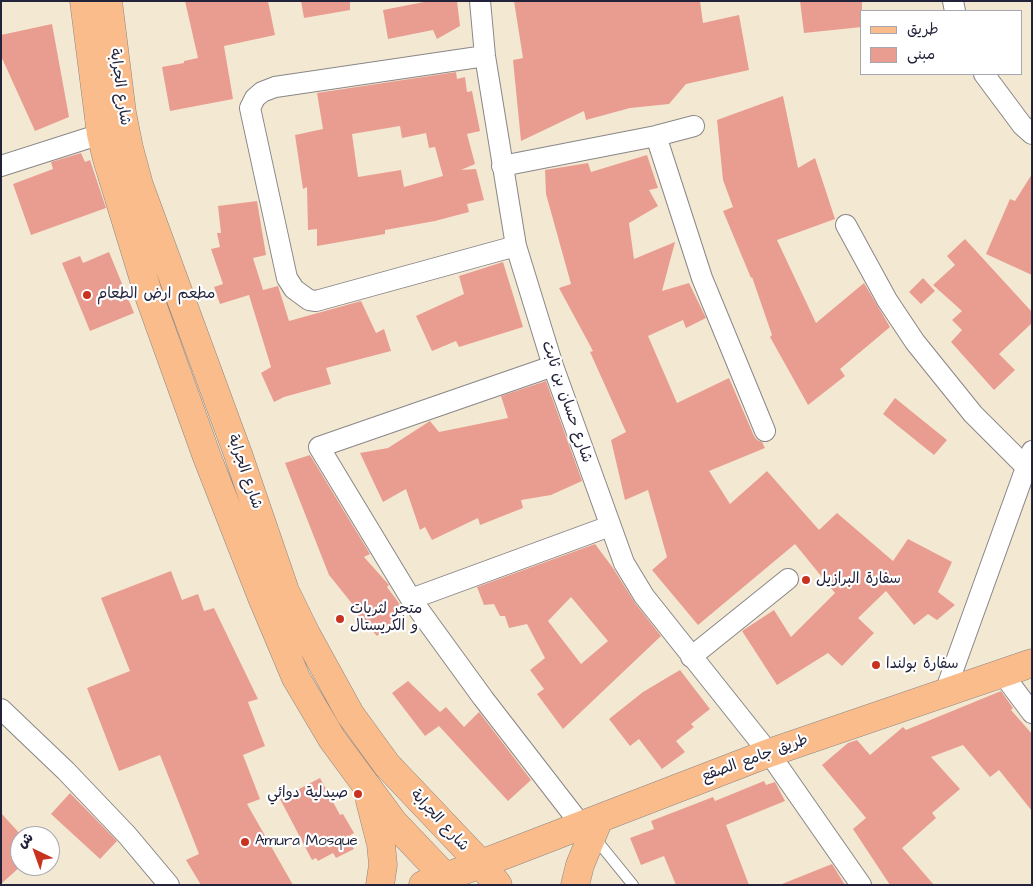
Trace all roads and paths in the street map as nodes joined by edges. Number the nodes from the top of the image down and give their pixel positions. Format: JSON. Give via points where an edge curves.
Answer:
{"nodes":[{"id":1,"x":84,"y":1,"type":"edge"},
{"id":2,"x":108,"y":1,"type":"edge"},
{"id":3,"x":480,"y":1,"type":"edge"},
{"id":4,"x":484,"y":56,"type":"junction"},
{"id":5,"x":985,"y":75,"type":"edge"},
{"id":6,"x":694,"y":126,"type":"dead end"},
{"id":7,"x":101,"y":134,"type":"junction"},
{"id":8,"x":1032,"y":134,"type":"edge"},
{"id":9,"x":656,"y":136,"type":"junction"},
{"id":10,"x":1,"y":166,"type":"edge"},
{"id":11,"x":502,"y":166,"type":"junction"},
{"id":12,"x":846,"y":225,"type":"dead end"},
{"id":13,"x":516,"y":246,"type":"junction"},
{"id":14,"x":552,"y":366,"type":"junction"},
{"id":15,"x":765,"y":432,"type":"dead end"},
{"id":16,"x":1029,"y":459,"type":"edge"},
{"id":17,"x":610,"y":526,"type":"junction"},
{"id":18,"x":788,"y":579,"type":"dead end"},
{"id":19,"x":411,"y":599,"type":"junction"},
{"id":20,"x":692,"y":657,"type":"junction"},
{"id":21,"x":1032,"y":663,"type":"edge"},
{"id":22,"x":1002,"y":673,"type":"junction"},
{"id":23,"x":945,"y":692,"type":"junction"},
{"id":24,"x":1,"y":709,"type":"edge"},
{"id":25,"x":1032,"y":713,"type":"edge"},
{"id":26,"x":769,"y":753,"type":"junction"},
{"id":27,"x":363,"y":783,"type":"junction"},
{"id":28,"x":591,"y":827,"type":"junction"},
{"id":29,"x":489,"y":875,"type":"edge"},
{"id":30,"x":440,"y":882,"type":"edge"},
{"id":31,"x":169,"y":885,"type":"edge"},
{"id":32,"x":380,"y":885,"type":"edge"},
{"id":33,"x":575,"y":885,"type":"edge"},
{"id":34,"x":633,"y":885,"type":"edge"},
{"id":35,"x":862,"y":885,"type":"edge"}],
"edges":[{"from":1,"to":7,"type":"main road","name":"شارع الجرابة"},
{"from":2,"to":29,"type":"main road","name":"شارع الجرابة","via":[[122,113],[139,185],[238,454],[284,591],[350,714],[387,765]]},
{"from":3,"to":4,"type":"street","name":"شارع حسان بن ثابت"},
{"from":4,"to":11,"type":"street","name":"شارع حسان بن ثابت"},
{"from":4,"to":13,"type":"street","via":[[275,87],[262,92],[250,108],[287,278],[309,300],[316,301]]},
{"from":5,"to":8,"type":"street"},
{"from":6,"to":9,"type":"street"},
{"from":7,"to":10,"type":"street"},
{"from":7,"to":27,"type":"main road","name":"شارع الجرابة","via":[[148,293],[261,595],[296,678]]},
{"from":9,"to":11,"type":"street"},
{"from":9,"to":15,"type":"street","via":[[702,278]]},
{"from":11,"to":13,"type":"street","name":"شارع حسان بن ثابت"},
{"from":12,"to":16,"type":"street","via":[[887,300],[915,342],[973,414]]},
{"from":13,"to":14,"type":"street","name":"شارع حسان بن ثابت"},
{"from":14,"to":17,"type":"street","name":"شارع حسان بن ثابت"},
{"from":14,"to":19,"type":"street","via":[[319,447]]},
{"from":16,"to":23,"type":"street"},
{"from":17,"to":19,"type":"street"},
{"from":17,"to":20,"type":"street","name":"شارع حسان بن ثابت","via":[[633,580]]},
{"from":18,"to":20,"type":"street"},
{"from":19,"to":28,"type":"street","via":[[483,698]]},
{"from":20,"to":26,"type":"street","name":"شارع حسان بن ثابت"},
{"from":21,"to":22,"type":"main road","name":"طريق جامع الصقع"},
{"from":22,"to":23,"type":"main road","name":"طريق جامع الصقع"},
{"from":22,"to":25,"type":"street"},
{"from":23,"to":26,"type":"main road","name":"طريق جامع الصقع"},
{"from":24,"to":31,"type":"street","via":[[127,835]]},
{"from":26,"to":28,"type":"main road","name":"طريق جامع الصقع"},
{"from":26,"to":35,"type":"street","name":"شارع حسان بن ثابت"},
{"from":27,"to":30,"type":"main road","name":"شارع الجرابة"},
{"from":27,"to":32,"type":"main road","via":[[382,844],[384,865]]},
{"from":28,"to":29,"type":"main road","name":"طريق جامع الصقع"},
{"from":28,"to":33,"type":"main road"},
{"from":28,"to":34,"type":"lane"},
{"from":29,"to":30,"type":"main road","name":"طريق جامع الصقع"}]}
